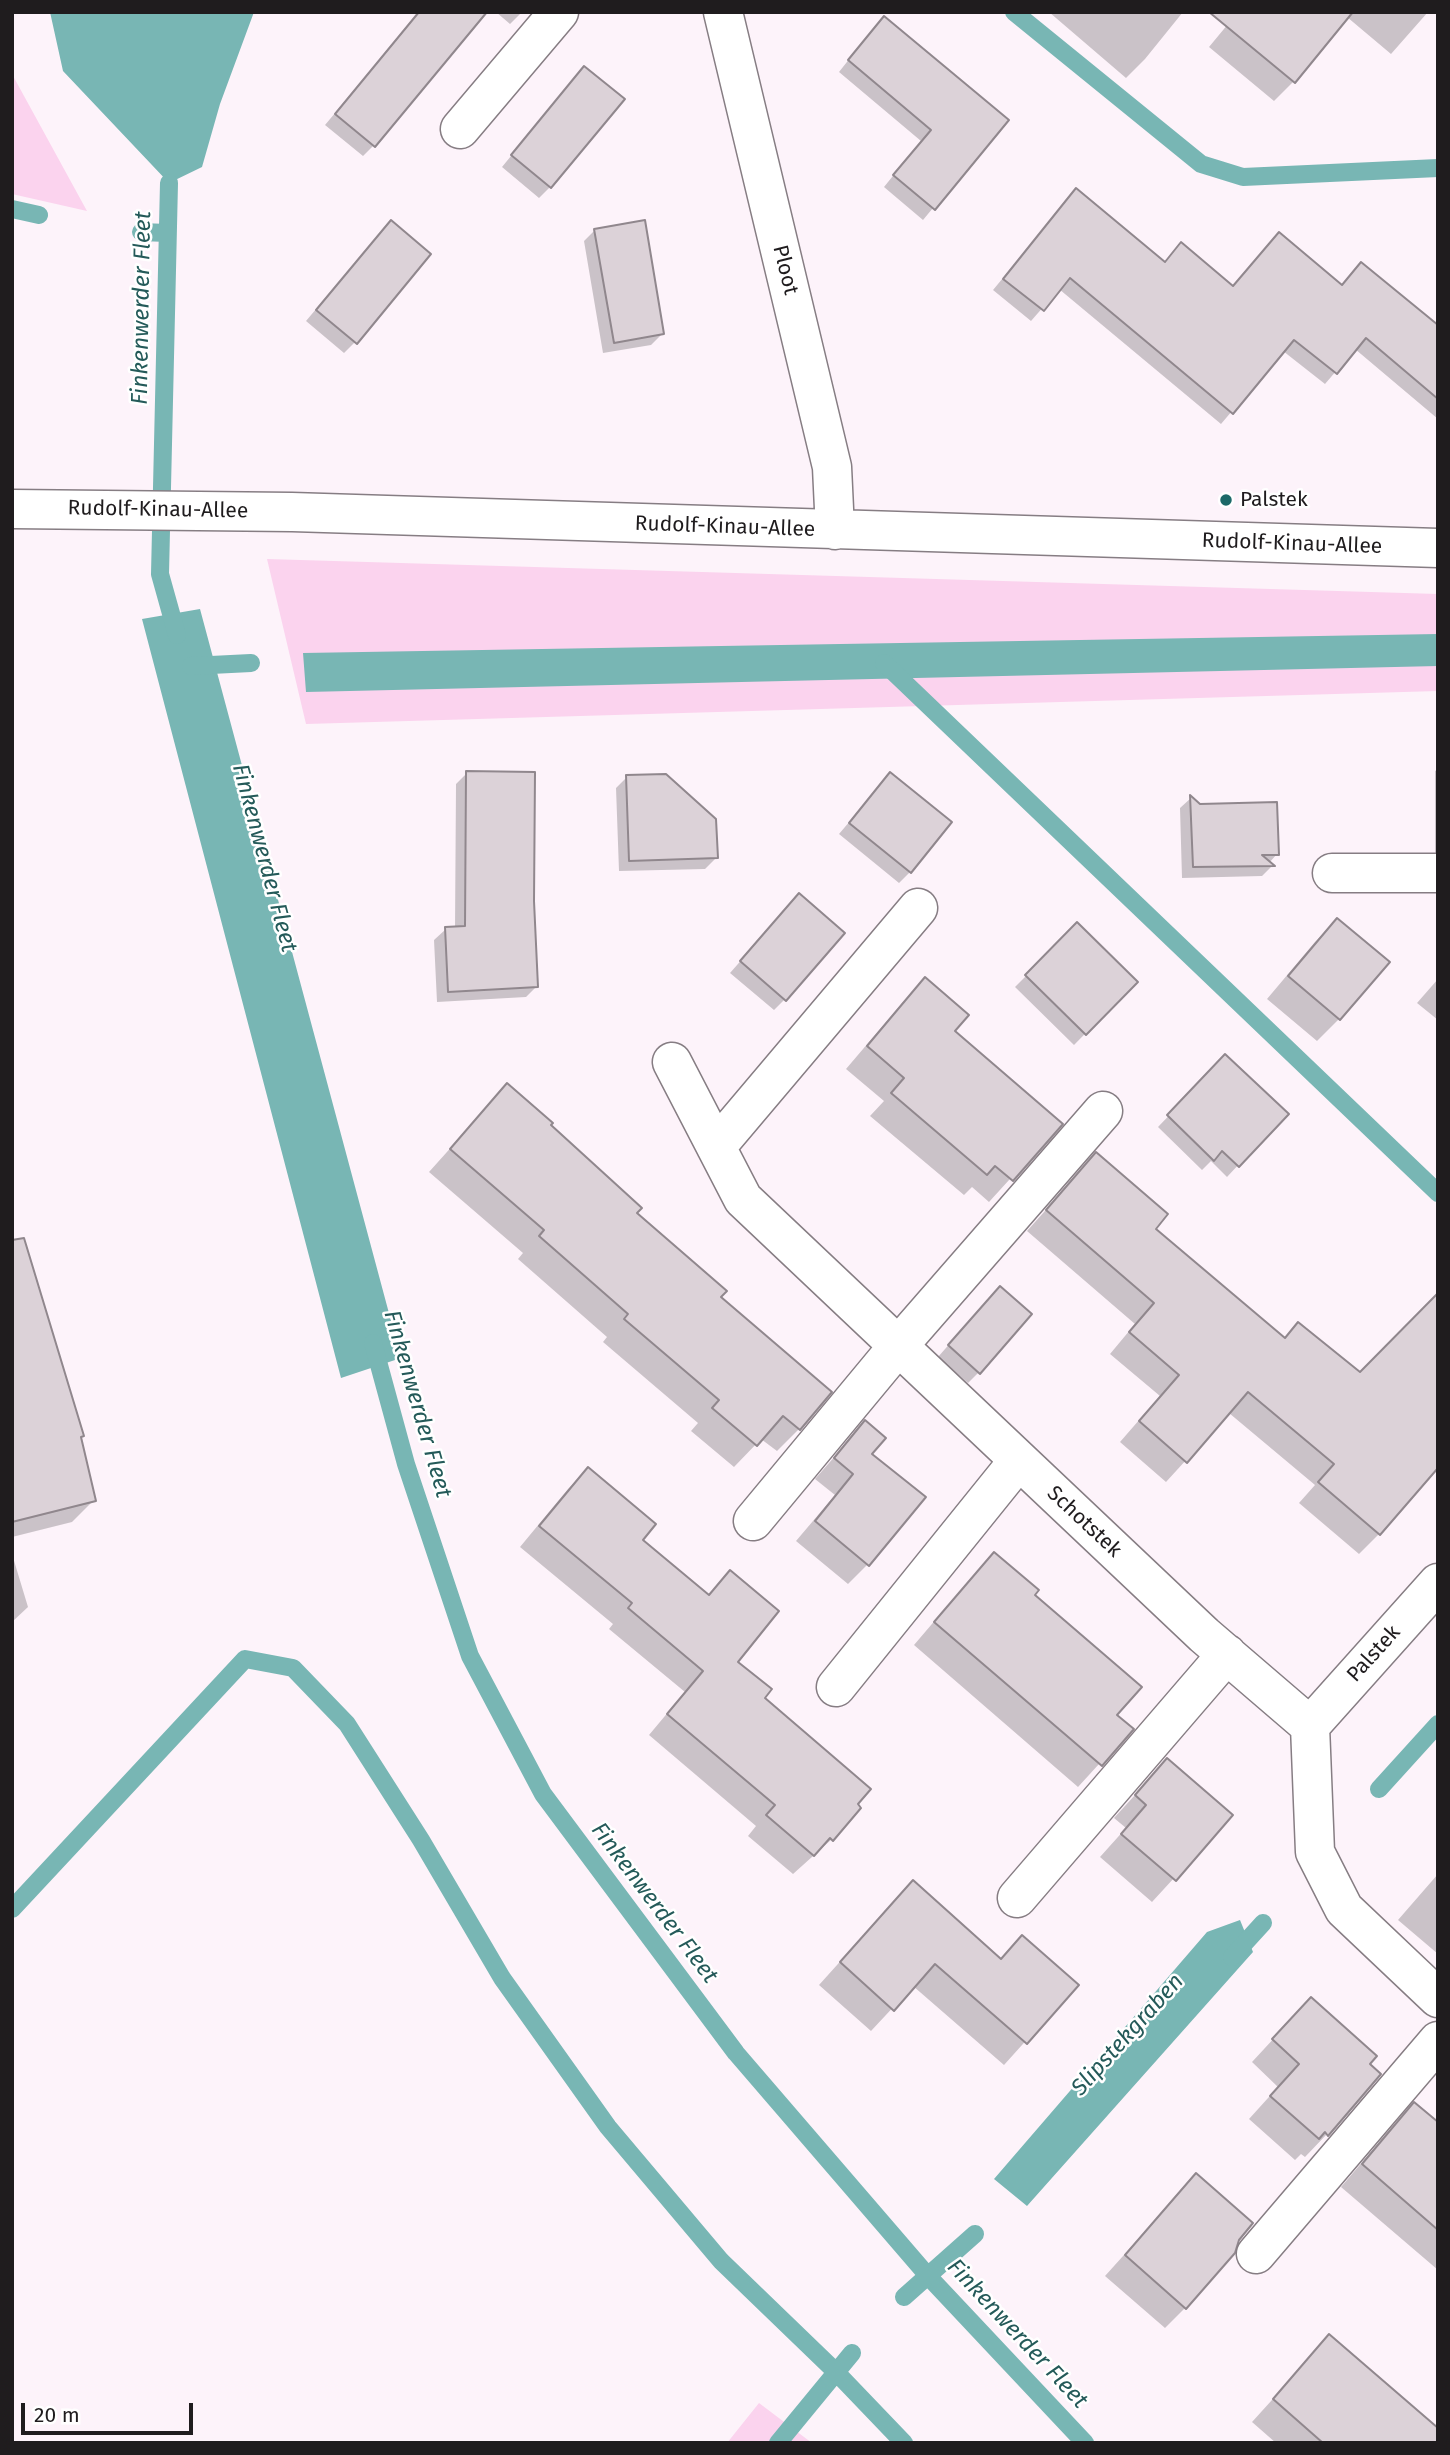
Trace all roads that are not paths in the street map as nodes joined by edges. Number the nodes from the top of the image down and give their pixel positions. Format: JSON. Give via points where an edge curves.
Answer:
{"nodes":[{"id":1,"x":559,"y":12,"type":"edge"},
{"id":2,"x":723,"y":12,"type":"edge"},
{"id":3,"x":460,"y":129,"type":"dead end"},
{"id":4,"x":13,"y":509,"type":"edge"},
{"id":5,"x":835,"y":530,"type":"junction"},
{"id":6,"x":1438,"y":548,"type":"edge"},
{"id":7,"x":1332,"y":873,"type":"dead end"},
{"id":8,"x":1438,"y":873,"type":"edge"},
{"id":9,"x":918,"y":908,"type":"dead end"},
{"id":10,"x":672,"y":1062,"type":"dead end"},
{"id":11,"x":1103,"y":1111,"type":"dead end"},
{"id":12,"x":716,"y":1147,"type":"junction"},
{"id":13,"x":899,"y":1345,"type":"junction"},
{"id":14,"x":1019,"y":1460,"type":"junction"},
{"id":15,"x":753,"y":1521,"type":"dead end"},
{"id":16,"x":1438,"y":1583,"type":"edge"},
{"id":17,"x":1227,"y":1654,"type":"junction"},
{"id":18,"x":836,"y":1687,"type":"dead end"},
{"id":19,"x":1310,"y":1726,"type":"junction"},
{"id":20,"x":1017,"y":1898,"type":"dead end"},
{"id":21,"x":1438,"y":1998,"type":"edge"},
{"id":22,"x":1438,"y":2041,"type":"edge"},
{"id":23,"x":1256,"y":2254,"type":"dead end"}],
"edges":[{"from":1,"to":3,"type":"street"},
{"from":2,"to":5,"type":"street","name":"Ploot","via":[[832,467]]},
{"from":4,"to":5,"type":"street","name":"Rudolf-Kinau-Allee","via":[[292,512]]},
{"from":5,"to":6,"type":"street","name":"Rudolf-Kinau-Allee"},
{"from":7,"to":8,"type":"street"},
{"from":9,"to":12,"type":"street"},
{"from":10,"to":12,"type":"street","name":"Schotstek"},
{"from":11,"to":13,"type":"street"},
{"from":12,"to":13,"type":"street","name":"Schotstek","via":[[743,1199]]},
{"from":13,"to":14,"type":"street","name":"Schotstek"},
{"from":13,"to":15,"type":"street"},
{"from":14,"to":17,"type":"street","name":"Schotstek"},
{"from":14,"to":18,"type":"street"},
{"from":16,"to":19,"type":"street","name":"Palstek"},
{"from":17,"to":19,"type":"street","name":"Schotstek"},
{"from":17,"to":20,"type":"street"},
{"from":19,"to":21,"type":"street","via":[[1315,1852],[1345,1909]]},
{"from":22,"to":23,"type":"street"}]}
